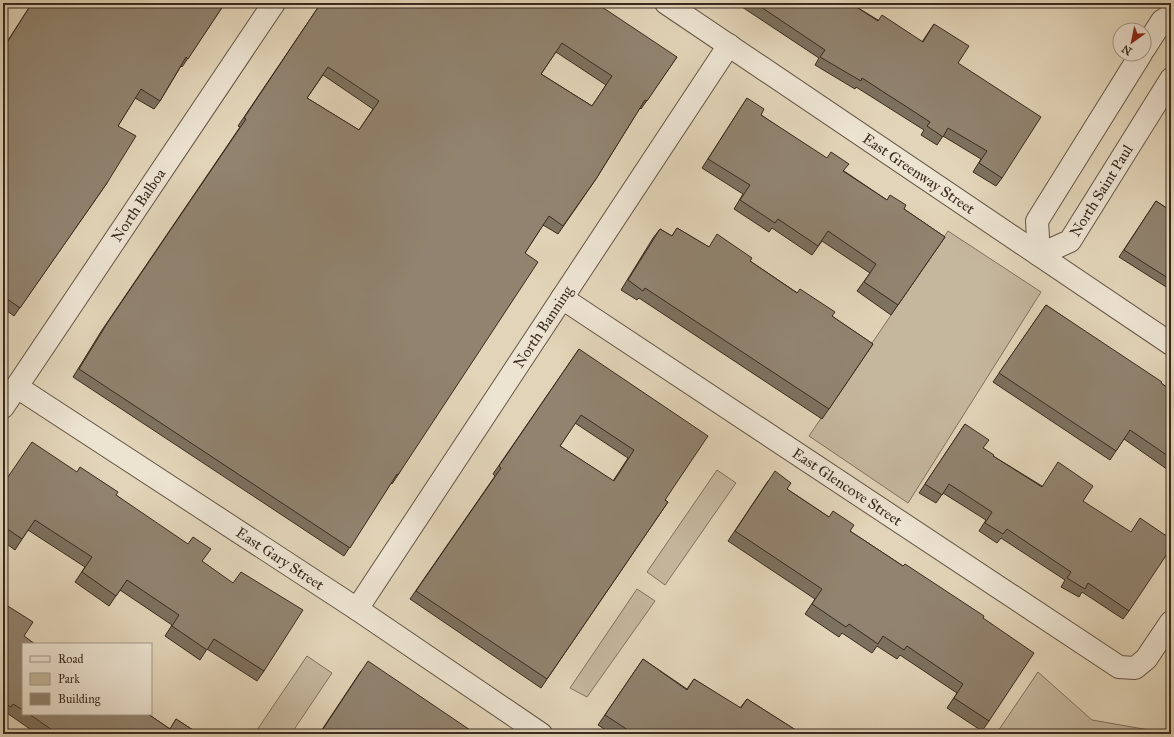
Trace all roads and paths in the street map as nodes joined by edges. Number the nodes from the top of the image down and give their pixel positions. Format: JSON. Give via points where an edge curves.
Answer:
{"nodes":[{"id":1,"x":274,"y":3,"type":"edge"},
{"id":2,"x":666,"y":3,"type":"edge"},
{"id":3,"x":1171,"y":15,"type":"edge"},
{"id":4,"x":1152,"y":37,"type":"edge"},
{"id":5,"x":729,"y":45,"type":"junction"},
{"id":6,"x":1136,"y":62,"type":"edge"},
{"id":7,"x":1171,"y":79,"type":"edge"},
{"id":8,"x":1038,"y":254,"type":"junction"},
{"id":9,"x":562,"y":298,"type":"junction"},
{"id":10,"x":1171,"y":344,"type":"edge"},
{"id":11,"x":17,"y":387,"type":"junction"},
{"id":12,"x":3,"y":407,"type":"edge"},
{"id":13,"x":357,"y":609,"type":"junction"},
{"id":14,"x":1171,"y":622,"type":"edge"},
{"id":15,"x":541,"y":734,"type":"edge"}],
"edges":[{"from":1,"to":11,"type":"street","name":"North Balboa"},
{"from":2,"to":5,"type":"street","name":"East Greenway Street"},
{"from":3,"to":4,"type":"street","via":[[1162,21]]},
{"from":5,"to":8,"type":"street","name":"East Greenway Street"},
{"from":5,"to":9,"type":"street","name":"North Banning"},
{"from":6,"to":8,"type":"street","via":[[1037,221]]},
{"from":7,"to":8,"type":"street","name":"North Saint Paul","via":[[1070,241]]},
{"from":8,"to":10,"type":"street","name":"East Greenway Street"},
{"from":9,"to":13,"type":"street","name":"North Banning"},
{"from":9,"to":14,"type":"street","name":"East Glencove Street","via":[[1118,667],[1135,668],[1146,658]]},
{"from":11,"to":12,"type":"street","name":"North Balboa"},
{"from":11,"to":13,"type":"street","name":"East Gary Street"},
{"from":13,"to":15,"type":"street","name":"East Gary Street"}]}
